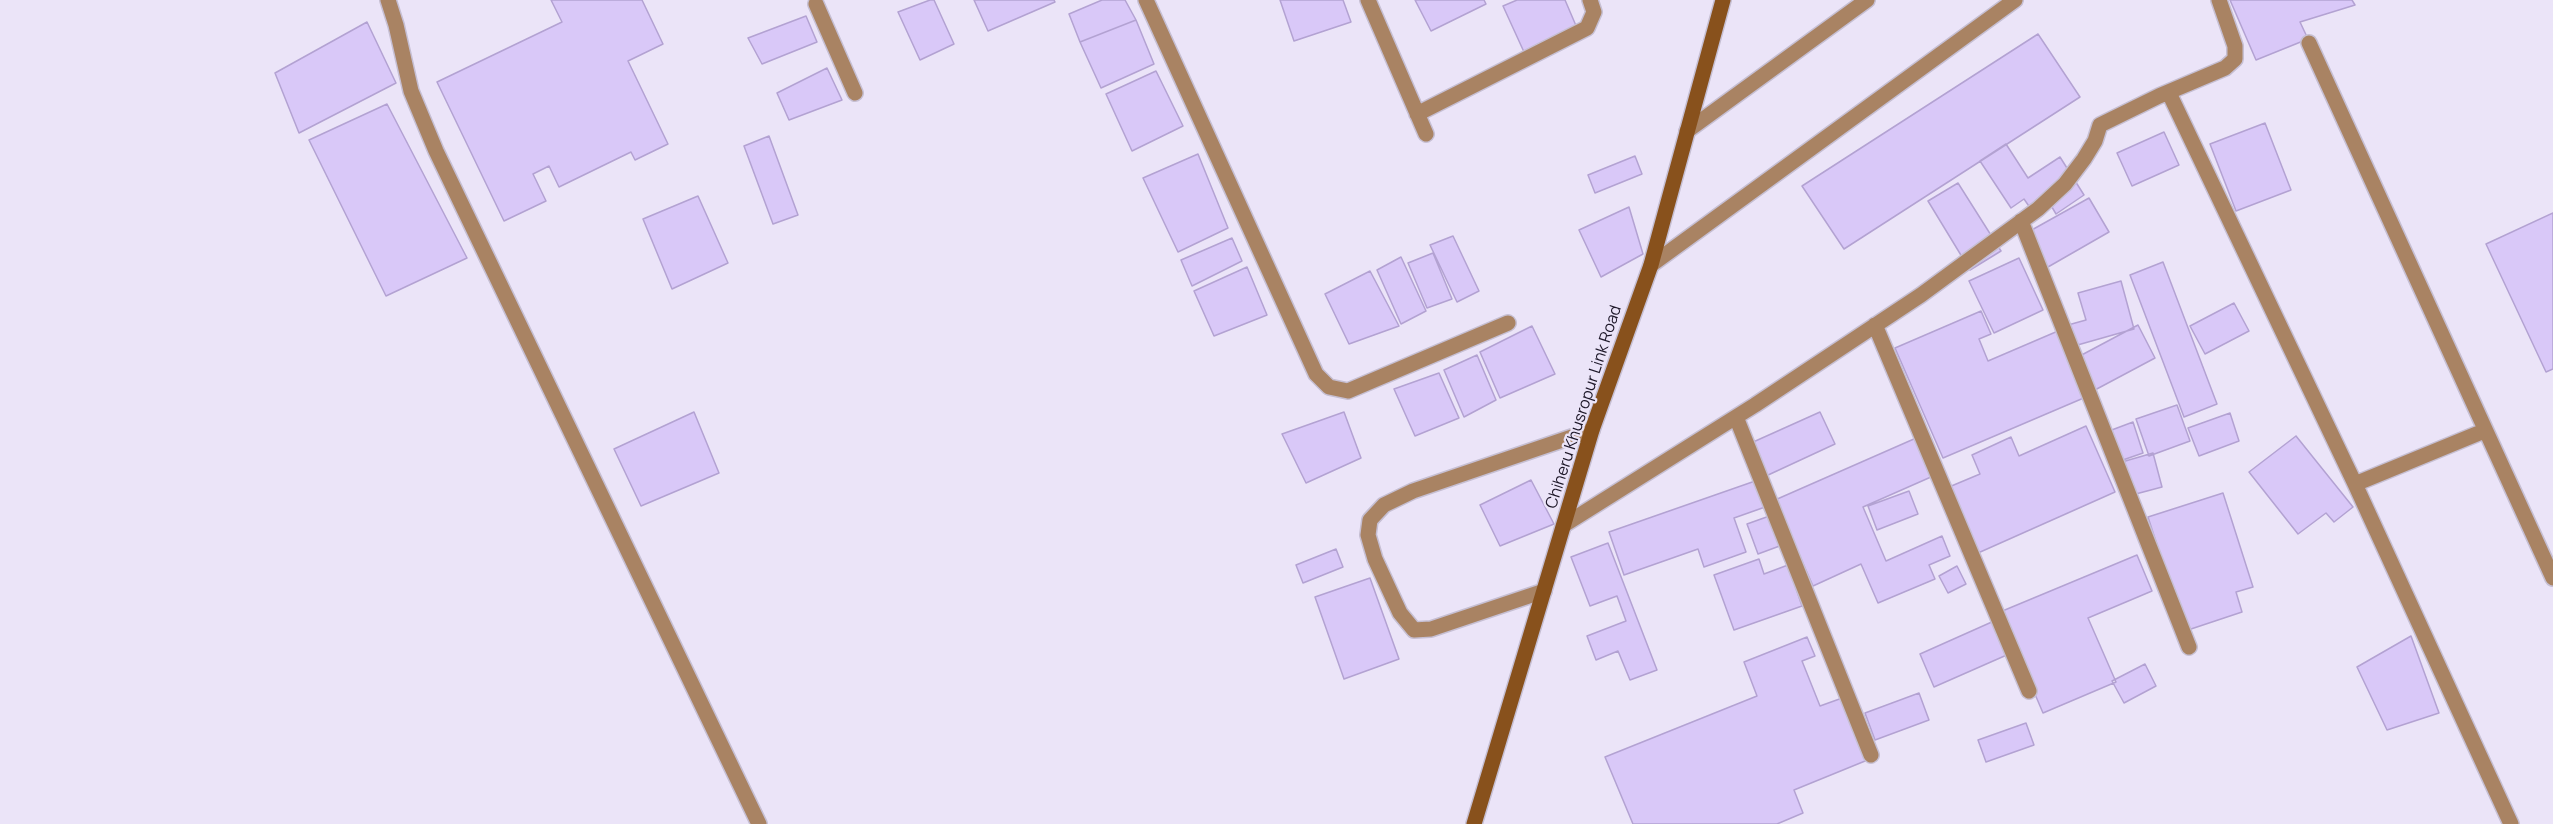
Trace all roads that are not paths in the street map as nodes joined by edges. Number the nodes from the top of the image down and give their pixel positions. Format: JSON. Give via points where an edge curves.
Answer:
{"nodes":[{"id":1,"x":388,"y":0,"type":"edge"},
{"id":2,"x":1146,"y":0,"type":"edge"},
{"id":3,"x":1368,"y":0,"type":"edge"},
{"id":4,"x":1590,"y":0,"type":"edge"},
{"id":5,"x":1724,"y":0,"type":"edge"},
{"id":6,"x":1867,"y":0,"type":"edge"},
{"id":7,"x":2015,"y":0,"type":"edge"},
{"id":8,"x":2219,"y":0,"type":"edge"},
{"id":9,"x":818,"y":1,"type":"edge"},
{"id":10,"x":2308,"y":44,"type":"dead end"},
{"id":11,"x":855,"y":93,"type":"dead end"},
{"id":12,"x":2169,"y":93,"type":"junction"},
{"id":13,"x":1417,"y":114,"type":"junction"},
{"id":14,"x":1687,"y":131,"type":"junction"},
{"id":15,"x":1426,"y":134,"type":"dead end"},
{"id":16,"x":2021,"y":221,"type":"junction"},
{"id":17,"x":1651,"y":265,"type":"junction"},
{"id":18,"x":1508,"y":323,"type":"dead end"},
{"id":19,"x":1875,"y":325,"type":"junction"},
{"id":20,"x":1736,"y":417,"type":"junction"},
{"id":21,"x":1592,"y":430,"type":"junction"},
{"id":22,"x":2484,"y":431,"type":"junction"},
{"id":23,"x":2355,"y":484,"type":"junction"},
{"id":24,"x":1564,"y":525,"type":"junction"},
{"id":25,"x":2553,"y":578,"type":"edge"},
{"id":26,"x":1544,"y":591,"type":"junction"},
{"id":27,"x":2189,"y":647,"type":"dead end"},
{"id":28,"x":2029,"y":691,"type":"dead end"},
{"id":29,"x":1871,"y":755,"type":"dead end"},
{"id":30,"x":759,"y":824,"type":"edge"},
{"id":31,"x":1474,"y":824,"type":"edge"},
{"id":32,"x":2511,"y":824,"type":"edge"}],
"edges":[{"from":1,"to":30,"type":"street","via":[[411,91],[436,151]]},
{"from":2,"to":18,"type":"street","via":[[1316,374],[1329,387],[1348,391]]},
{"from":3,"to":13,"type":"street"},
{"from":4,"to":13,"type":"street","via":[[1594,12],[1587,28]]},
{"from":5,"to":14,"type":"street","name":"Chiheru Khusropur Link Road"},
{"from":6,"to":14,"type":"street"},
{"from":7,"to":17,"type":"street"},
{"from":8,"to":12,"type":"street","via":[[2235,46],[2235,59],[2225,68]]},
{"from":9,"to":11,"type":"street"},
{"from":10,"to":22,"type":"street"},
{"from":12,"to":16,"type":"street","via":[[2100,125],[2095,141],[2065,184]]},
{"from":12,"to":23,"type":"street"},
{"from":13,"to":15,"type":"street"},
{"from":14,"to":17,"type":"street","name":"Chiheru Khusropur Link Road"},
{"from":16,"to":19,"type":"street"},
{"from":16,"to":27,"type":"street"},
{"from":17,"to":21,"type":"street","name":"Chiheru Khusropur Link Road"},
{"from":19,"to":20,"type":"street"},
{"from":19,"to":28,"type":"street"},
{"from":20,"to":24,"type":"street"},
{"from":20,"to":29,"type":"street"},
{"from":21,"to":24,"type":"street","name":"Chiheru Khusropur Link Road"},
{"from":21,"to":26,"type":"street","via":[[1413,491],[1384,505],[1370,520],[1368,535],[1375,559],[1400,613],[1414,630],[1431,629]]},
{"from":22,"to":23,"type":"street"},
{"from":22,"to":25,"type":"street"},
{"from":23,"to":32,"type":"street"},
{"from":24,"to":26,"type":"street","name":"Chiheru Khusropur Link Road"},
{"from":26,"to":31,"type":"street","name":"Chiheru Khusropur Link Road"}]}
